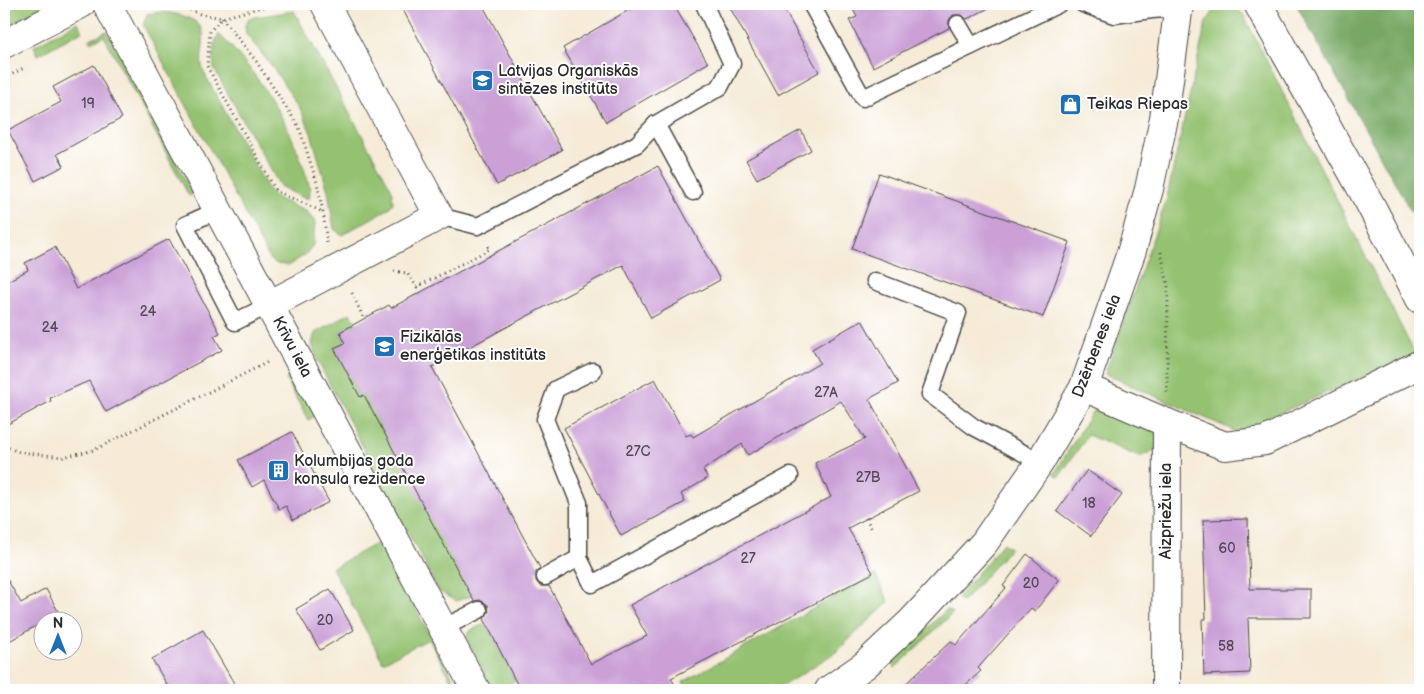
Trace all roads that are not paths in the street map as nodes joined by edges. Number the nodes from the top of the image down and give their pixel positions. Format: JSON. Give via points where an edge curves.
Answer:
{"nodes":[{"id":1,"x":81,"y":4,"type":"edge"},
{"id":2,"x":106,"y":4,"type":"edge"},
{"id":3,"x":325,"y":4,"type":"edge"},
{"id":4,"x":704,"y":4,"type":"edge"},
{"id":5,"x":811,"y":4,"type":"edge"},
{"id":6,"x":1059,"y":4,"type":"edge"},
{"id":7,"x":1083,"y":4,"type":"edge"},
{"id":8,"x":1258,"y":4,"type":"edge"},
{"id":9,"x":1178,"y":6,"type":"edge"},
{"id":10,"x":958,"y":24,"type":"dead end"},
{"id":11,"x":4,"y":44,"type":"edge"},
{"id":12,"x":971,"y":46,"type":"junction"},
{"id":13,"x":656,"y":124,"type":"junction"},
{"id":14,"x":693,"y":192,"type":"dead end"},
{"id":15,"x":218,"y":210,"type":"junction"},
{"id":16,"x":439,"y":216,"type":"junction"},
{"id":17,"x":875,"y":281,"type":"dead end"},
{"id":18,"x":1420,"y":299,"type":"edge"},
{"id":19,"x":269,"y":305,"type":"junction"},
{"id":20,"x":1420,"y":364,"type":"edge"},
{"id":21,"x":593,"y":371,"type":"dead end"},
{"id":22,"x":1084,"y":387,"type":"junction"},
{"id":23,"x":1166,"y":423,"type":"junction"},
{"id":24,"x":1040,"y":462,"type":"junction"},
{"id":25,"x":790,"y":476,"type":"dead end"},
{"id":26,"x":579,"y":558,"type":"junction"},
{"id":27,"x":545,"y":577,"type":"dead end"},
{"id":28,"x":479,"y":610,"type":"dead end"},
{"id":29,"x":443,"y":628,"type":"junction"},
{"id":30,"x":476,"y":690,"type":"edge"},
{"id":31,"x":829,"y":690,"type":"edge"},
{"id":32,"x":1166,"y":690,"type":"edge"}],
"edges":[{"from":1,"to":11,"type":"street"},
{"from":2,"to":15,"type":"street","name":"Krīvu iela"},
{"from":3,"to":16,"type":"street"},
{"from":4,"to":13,"type":"lane","via":[[732,64],[720,87]]},
{"from":5,"to":12,"type":"lane","via":[[863,98]]},
{"from":6,"to":12,"type":"lane"},
{"from":7,"to":9,"type":"lane","via":[[1114,15]]},
{"from":8,"to":18,"type":"street"},
{"from":9,"to":22,"type":"street","name":"Dzērbenes iela","via":[[1164,118],[1149,189],[1132,250]]},
{"from":10,"to":12,"type":"lane"},
{"from":13,"to":14,"type":"lane"},
{"from":13,"to":16,"type":"lane","via":[[636,144],[478,226]]},
{"from":15,"to":19,"type":"street","name":"Krīvu iela"},
{"from":15,"to":19,"type":"lane","via":[[185,225],[235,322]]},
{"from":16,"to":19,"type":"street"},
{"from":17,"to":24,"type":"lane","via":[[958,313],[930,394],[974,427]]},
{"from":19,"to":29,"type":"street","name":"Krīvu iela"},
{"from":20,"to":23,"type":"street","via":[[1265,440],[1225,446]]},
{"from":21,"to":26,"type":"lane","via":[[556,389],[545,419],[579,503]]},
{"from":22,"to":23,"type":"street"},
{"from":22,"to":24,"type":"street","name":"Dzērbenes iela"},
{"from":23,"to":32,"type":"street","name":"Aizpriežu iela"},
{"from":24,"to":31,"type":"street","name":"Dzērbenes iela","via":[[984,543],[917,616],[865,664]]},
{"from":25,"to":26,"type":"lane","via":[[592,584]]},
{"from":26,"to":27,"type":"lane"},
{"from":28,"to":29,"type":"lane"},
{"from":29,"to":30,"type":"street","name":"Krīvu iela"}]}
